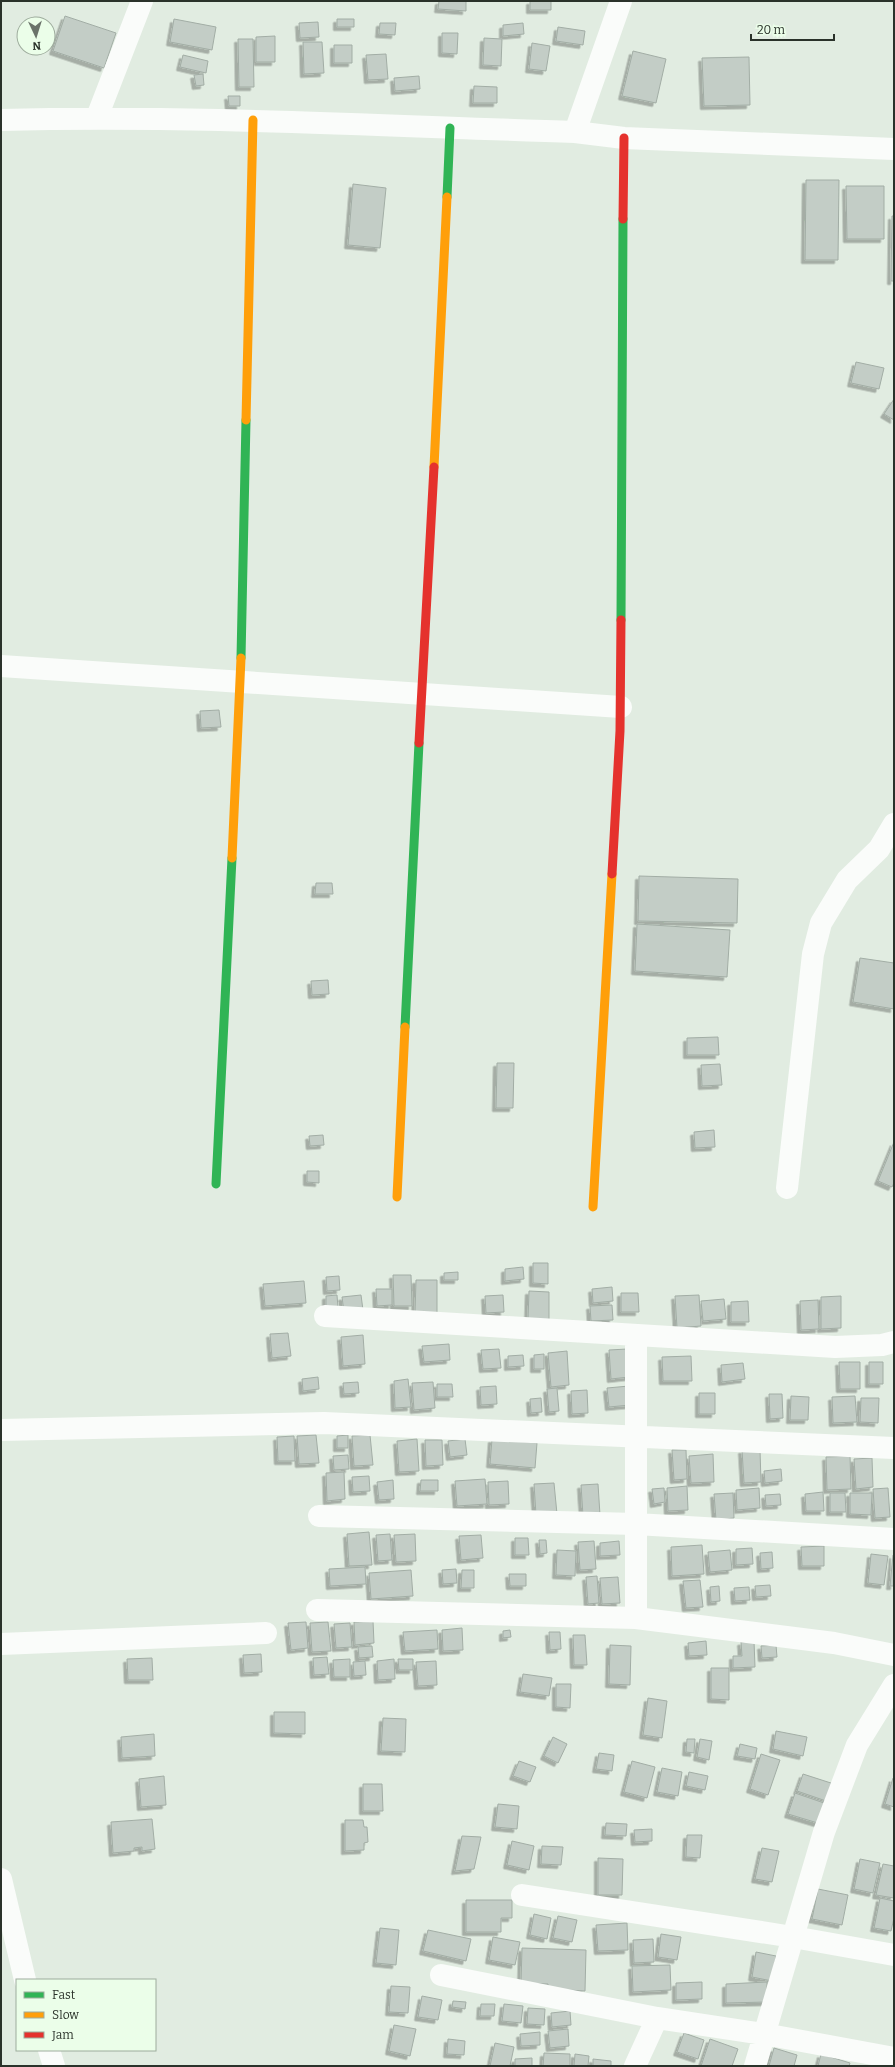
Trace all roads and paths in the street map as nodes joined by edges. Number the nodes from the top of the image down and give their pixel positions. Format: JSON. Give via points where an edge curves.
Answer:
{"nodes":[{"id":1,"x":142,"y":1,"type":"edge"},
{"id":2,"x":621,"y":1,"type":"edge"},
{"id":3,"x":97,"y":117,"type":"junction"},
{"id":4,"x":1,"y":120,"type":"edge"},
{"id":5,"x":253,"y":120,"type":"junction"},
{"id":6,"x":450,"y":128,"type":"junction"},
{"id":7,"x":575,"y":132,"type":"junction"},
{"id":8,"x":624,"y":138,"type":"junction"},
{"id":9,"x":894,"y":149,"type":"edge"},
{"id":10,"x":1,"y":666,"type":"edge"},
{"id":11,"x":240,"y":683,"type":"junction"},
{"id":12,"x":421,"y":695,"type":"junction"},
{"id":13,"x":621,"y":707,"type":"junction"},
{"id":14,"x":894,"y":824,"type":"edge"},
{"id":15,"x":216,"y":1184,"type":"dead end"},
{"id":16,"x":788,"y":1188,"type":"dead end"},
{"id":17,"x":397,"y":1197,"type":"dead end"},
{"id":18,"x":593,"y":1207,"type":"dead end"},
{"id":19,"x":325,"y":1316,"type":"dead end"},
{"id":20,"x":636,"y":1336,"type":"junction"},
{"id":21,"x":894,"y":1342,"type":"edge"},
{"id":22,"x":1,"y":1430,"type":"edge"},
{"id":23,"x":637,"y":1436,"type":"junction"},
{"id":24,"x":894,"y":1448,"type":"edge"},
{"id":25,"x":319,"y":1516,"type":"dead end"},
{"id":26,"x":636,"y":1524,"type":"junction"},
{"id":27,"x":894,"y":1539,"type":"edge"},
{"id":28,"x":317,"y":1610,"type":"dead end"},
{"id":29,"x":636,"y":1618,"type":"junction"},
{"id":30,"x":266,"y":1633,"type":"dead end"},
{"id":31,"x":1,"y":1644,"type":"edge"},
{"id":32,"x":894,"y":1655,"type":"edge"},
{"id":33,"x":894,"y":1685,"type":"edge"},
{"id":34,"x":1,"y":1879,"type":"edge"},
{"id":35,"x":522,"y":1895,"type":"dead end"},
{"id":36,"x":793,"y":1937,"type":"junction"},
{"id":37,"x":894,"y":1955,"type":"edge"},
{"id":38,"x":441,"y":1975,"type":"dead end"},
{"id":39,"x":25,"y":1979,"type":"edge"},
{"id":40,"x":657,"y":2018,"type":"junction"},
{"id":41,"x":764,"y":2034,"type":"junction"},
{"id":42,"x":49,"y":2051,"type":"edge"},
{"id":43,"x":894,"y":2058,"type":"edge"},
{"id":44,"x":54,"y":2066,"type":"edge"},
{"id":45,"x":636,"y":2066,"type":"edge"},
{"id":46,"x":755,"y":2066,"type":"edge"}],
"edges":[{"from":1,"to":3,"type":"street"},
{"from":2,"to":7,"type":"street"},
{"from":3,"to":4,"type":"street"},
{"from":3,"to":5,"type":"street"},
{"from":5,"to":6,"type":"street"},
{"from":5,"to":11,"type":"street"},
{"from":6,"to":7,"type":"street"},
{"from":6,"to":12,"type":"street","via":[[441,349]]},
{"from":7,"to":8,"type":"street"},
{"from":8,"to":9,"type":"street"},
{"from":8,"to":13,"type":"street"},
{"from":10,"to":11,"type":"street"},
{"from":11,"to":12,"type":"street"},
{"from":11,"to":15,"type":"street"},
{"from":12,"to":13,"type":"street"},
{"from":12,"to":17,"type":"street"},
{"from":13,"to":18,"type":"street"},
{"from":14,"to":16,"type":"street","via":[[879,849],[847,880],[821,923],[814,954]]},
{"from":19,"to":20,"type":"street"},
{"from":20,"to":21,"type":"street","via":[[835,1347]]},
{"from":20,"to":23,"type":"street"},
{"from":22,"to":23,"type":"street","via":[[324,1423]]},
{"from":23,"to":24,"type":"street"},
{"from":23,"to":26,"type":"street"},
{"from":25,"to":26,"type":"street"},
{"from":26,"to":27,"type":"street"},
{"from":26,"to":29,"type":"street"},
{"from":28,"to":29,"type":"street"},
{"from":29,"to":32,"type":"street","via":[[834,1643]]},
{"from":30,"to":31,"type":"street"},
{"from":33,"to":36,"type":"street","via":[[857,1745],[824,1832]]},
{"from":34,"to":39,"type":"street"},
{"from":35,"to":36,"type":"street"},
{"from":36,"to":37,"type":"street"},
{"from":36,"to":41,"type":"street"},
{"from":38,"to":40,"type":"street"},
{"from":40,"to":41,"type":"street"},
{"from":40,"to":45,"type":"street"},
{"from":41,"to":43,"type":"street"},
{"from":41,"to":46,"type":"street"},
{"from":42,"to":44,"type":"street"}]}
